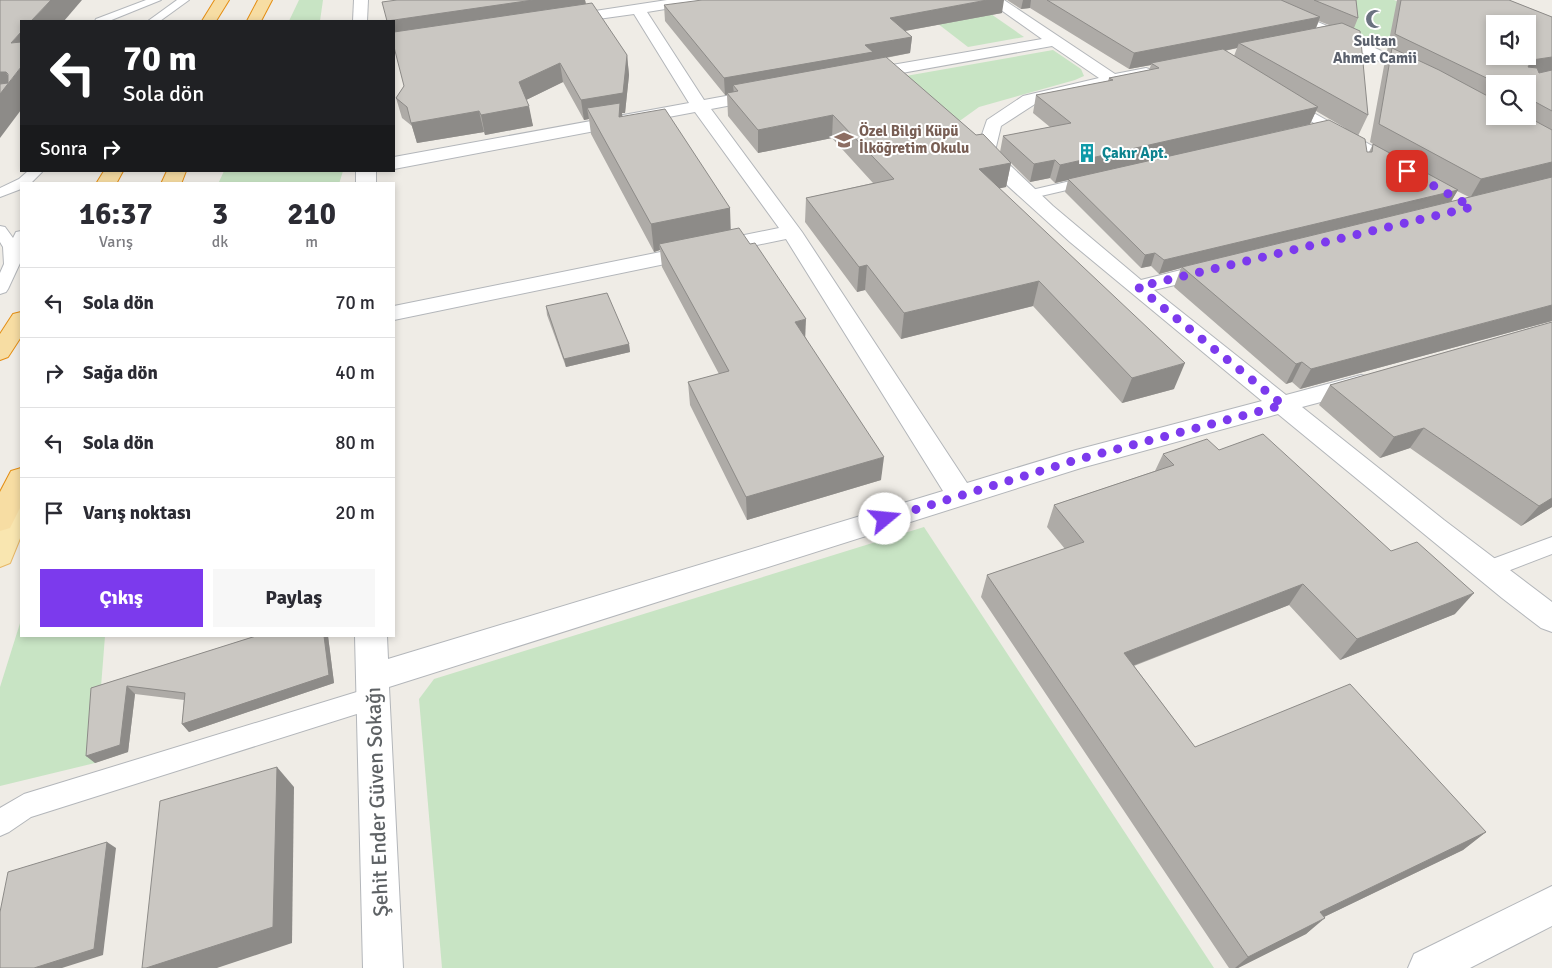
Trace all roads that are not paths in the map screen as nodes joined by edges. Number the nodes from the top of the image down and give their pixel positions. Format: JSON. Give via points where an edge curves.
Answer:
{"nodes":[{"id":1,"x":156,"y":0,"type":"edge"},
{"id":2,"x":184,"y":0,"type":"edge"},
{"id":3,"x":222,"y":0,"type":"edge"},
{"id":4,"x":265,"y":0,"type":"edge"},
{"id":5,"x":360,"y":0,"type":"edge"},
{"id":6,"x":696,"y":0,"type":"edge"},
{"id":7,"x":994,"y":0,"type":"edge"},
{"id":8,"x":1255,"y":0,"type":"edge"},
{"id":9,"x":644,"y":5,"type":"edge"},
{"id":10,"x":103,"y":20,"type":"edge"},
{"id":11,"x":154,"y":20,"type":"edge"},
{"id":12,"x":210,"y":20,"type":"edge"},
{"id":13,"x":255,"y":20,"type":"edge"},
{"id":14,"x":360,"y":20,"type":"edge"},
{"id":15,"x":550,"y":22,"type":"edge"},
{"id":16,"x":1336,"y":34,"type":"junction"},
{"id":17,"x":1056,"y":41,"type":"junction"},
{"id":18,"x":1299,"y":42,"type":"edge"},
{"id":19,"x":1165,"y":69,"type":"edge"},
{"id":20,"x":845,"y":79,"type":"edge"},
{"id":21,"x":1113,"y":80,"type":"junction"},
{"id":22,"x":1430,"y":80,"type":"edge"},
{"id":23,"x":777,"y":91,"type":"edge"},
{"id":24,"x":1276,"y":95,"type":"edge"},
{"id":25,"x":699,"y":106,"type":"junction"},
{"id":26,"x":1326,"y":126,"type":"junction"},
{"id":27,"x":1306,"y":130,"type":"edge"},
{"id":28,"x":395,"y":163,"type":"edge"},
{"id":29,"x":1403,"y":169,"type":"edge"},
{"id":30,"x":1105,"y":178,"type":"edge"},
{"id":31,"x":20,"y":184,"type":"edge"},
{"id":32,"x":0,"y":193,"type":"edge"},
{"id":33,"x":1028,"y":196,"type":"junction"},
{"id":34,"x":0,"y":230,"type":"edge"},
{"id":35,"x":792,"y":232,"type":"junction"},
{"id":36,"x":20,"y":237,"type":"edge"},
{"id":37,"x":1233,"y":264,"type":"edge"},
{"id":38,"x":10,"y":271,"type":"junction"},
{"id":39,"x":1138,"y":287,"type":"junction"},
{"id":40,"x":0,"y":289,"type":"edge"},
{"id":41,"x":395,"y":313,"type":"edge"},
{"id":42,"x":20,"y":321,"type":"edge"},
{"id":43,"x":0,"y":352,"type":"edge"},
{"id":44,"x":1389,"y":375,"type":"edge"},
{"id":45,"x":1283,"y":405,"type":"junction"},
{"id":46,"x":20,"y":480,"type":"edge"},
{"id":47,"x":961,"y":496,"type":"junction"},
{"id":48,"x":20,"y":498,"type":"edge"},
{"id":49,"x":0,"y":520,"type":"edge"},
{"id":50,"x":1552,"y":545,"type":"edge"},
{"id":51,"x":0,"y":555,"type":"edge"},
{"id":52,"x":1487,"y":570,"type":"junction"},
{"id":53,"x":1552,"y":619,"type":"edge"},
{"id":54,"x":371,"y":637,"type":"edge"},
{"id":55,"x":373,"y":688,"type":"junction"},
{"id":56,"x":0,"y":823,"type":"edge"},
{"id":57,"x":1552,"y":905,"type":"edge"},
{"id":58,"x":383,"y":968,"type":"edge"},
{"id":59,"x":1428,"y":968,"type":"edge"}],
"edges":[{"from":1,"to":10,"type":"lane"},
{"from":2,"to":11,"type":"lane"},
{"from":3,"to":12,"type":"highway"},
{"from":4,"to":13,"type":"highway"},
{"from":5,"to":14,"type":"street"},
{"from":6,"to":9,"type":"street"},
{"from":7,"to":17,"type":"street"},
{"from":8,"to":16,"type":"street"},
{"from":9,"to":15,"type":"street"},
{"from":9,"to":25,"type":"street"},
{"from":16,"to":18,"type":"street"},
{"from":16,"to":22,"type":"street"},
{"from":17,"to":20,"type":"street"},
{"from":17,"to":21,"type":"street"},
{"from":19,"to":21,"type":"street"},
{"from":21,"to":33,"type":"street","via":[[1028,100],[993,124],[985,152]]},
{"from":23,"to":25,"type":"street"},
{"from":24,"to":26,"type":"lane"},
{"from":25,"to":28,"type":"street"},
{"from":25,"to":35,"type":"street"},
{"from":26,"to":27,"type":"lane"},
{"from":26,"to":29,"type":"lane"},
{"from":30,"to":33,"type":"lane"},
{"from":31,"to":32,"type":"lane"},
{"from":33,"to":39,"type":"street"},
{"from":34,"to":38,"type":"lane","via":[[11,247]]},
{"from":35,"to":41,"type":"street"},
{"from":35,"to":47,"type":"street"},
{"from":36,"to":38,"type":"lane"},
{"from":37,"to":39,"type":"street"},
{"from":38,"to":40,"type":"lane"},
{"from":39,"to":45,"type":"street"},
{"from":42,"to":43,"type":"highway"},
{"from":44,"to":45,"type":"street"},
{"from":45,"to":47,"type":"street","via":[[1076,460]]},
{"from":45,"to":52,"type":"street"},
{"from":46,"to":49,"type":"highway"},
{"from":47,"to":55,"type":"street"},
{"from":48,"to":51,"type":"main road"},
{"from":50,"to":52,"type":"lane"},
{"from":52,"to":53,"type":"street"},
{"from":54,"to":55,"type":"street","name":"Şehit Ender Güven Sokağı"},
{"from":55,"to":56,"type":"lane","via":[[24,806]]},
{"from":55,"to":58,"type":"street","name":"Şehit Ender Güven Sokağı"},
{"from":57,"to":59,"type":"street"}]}
